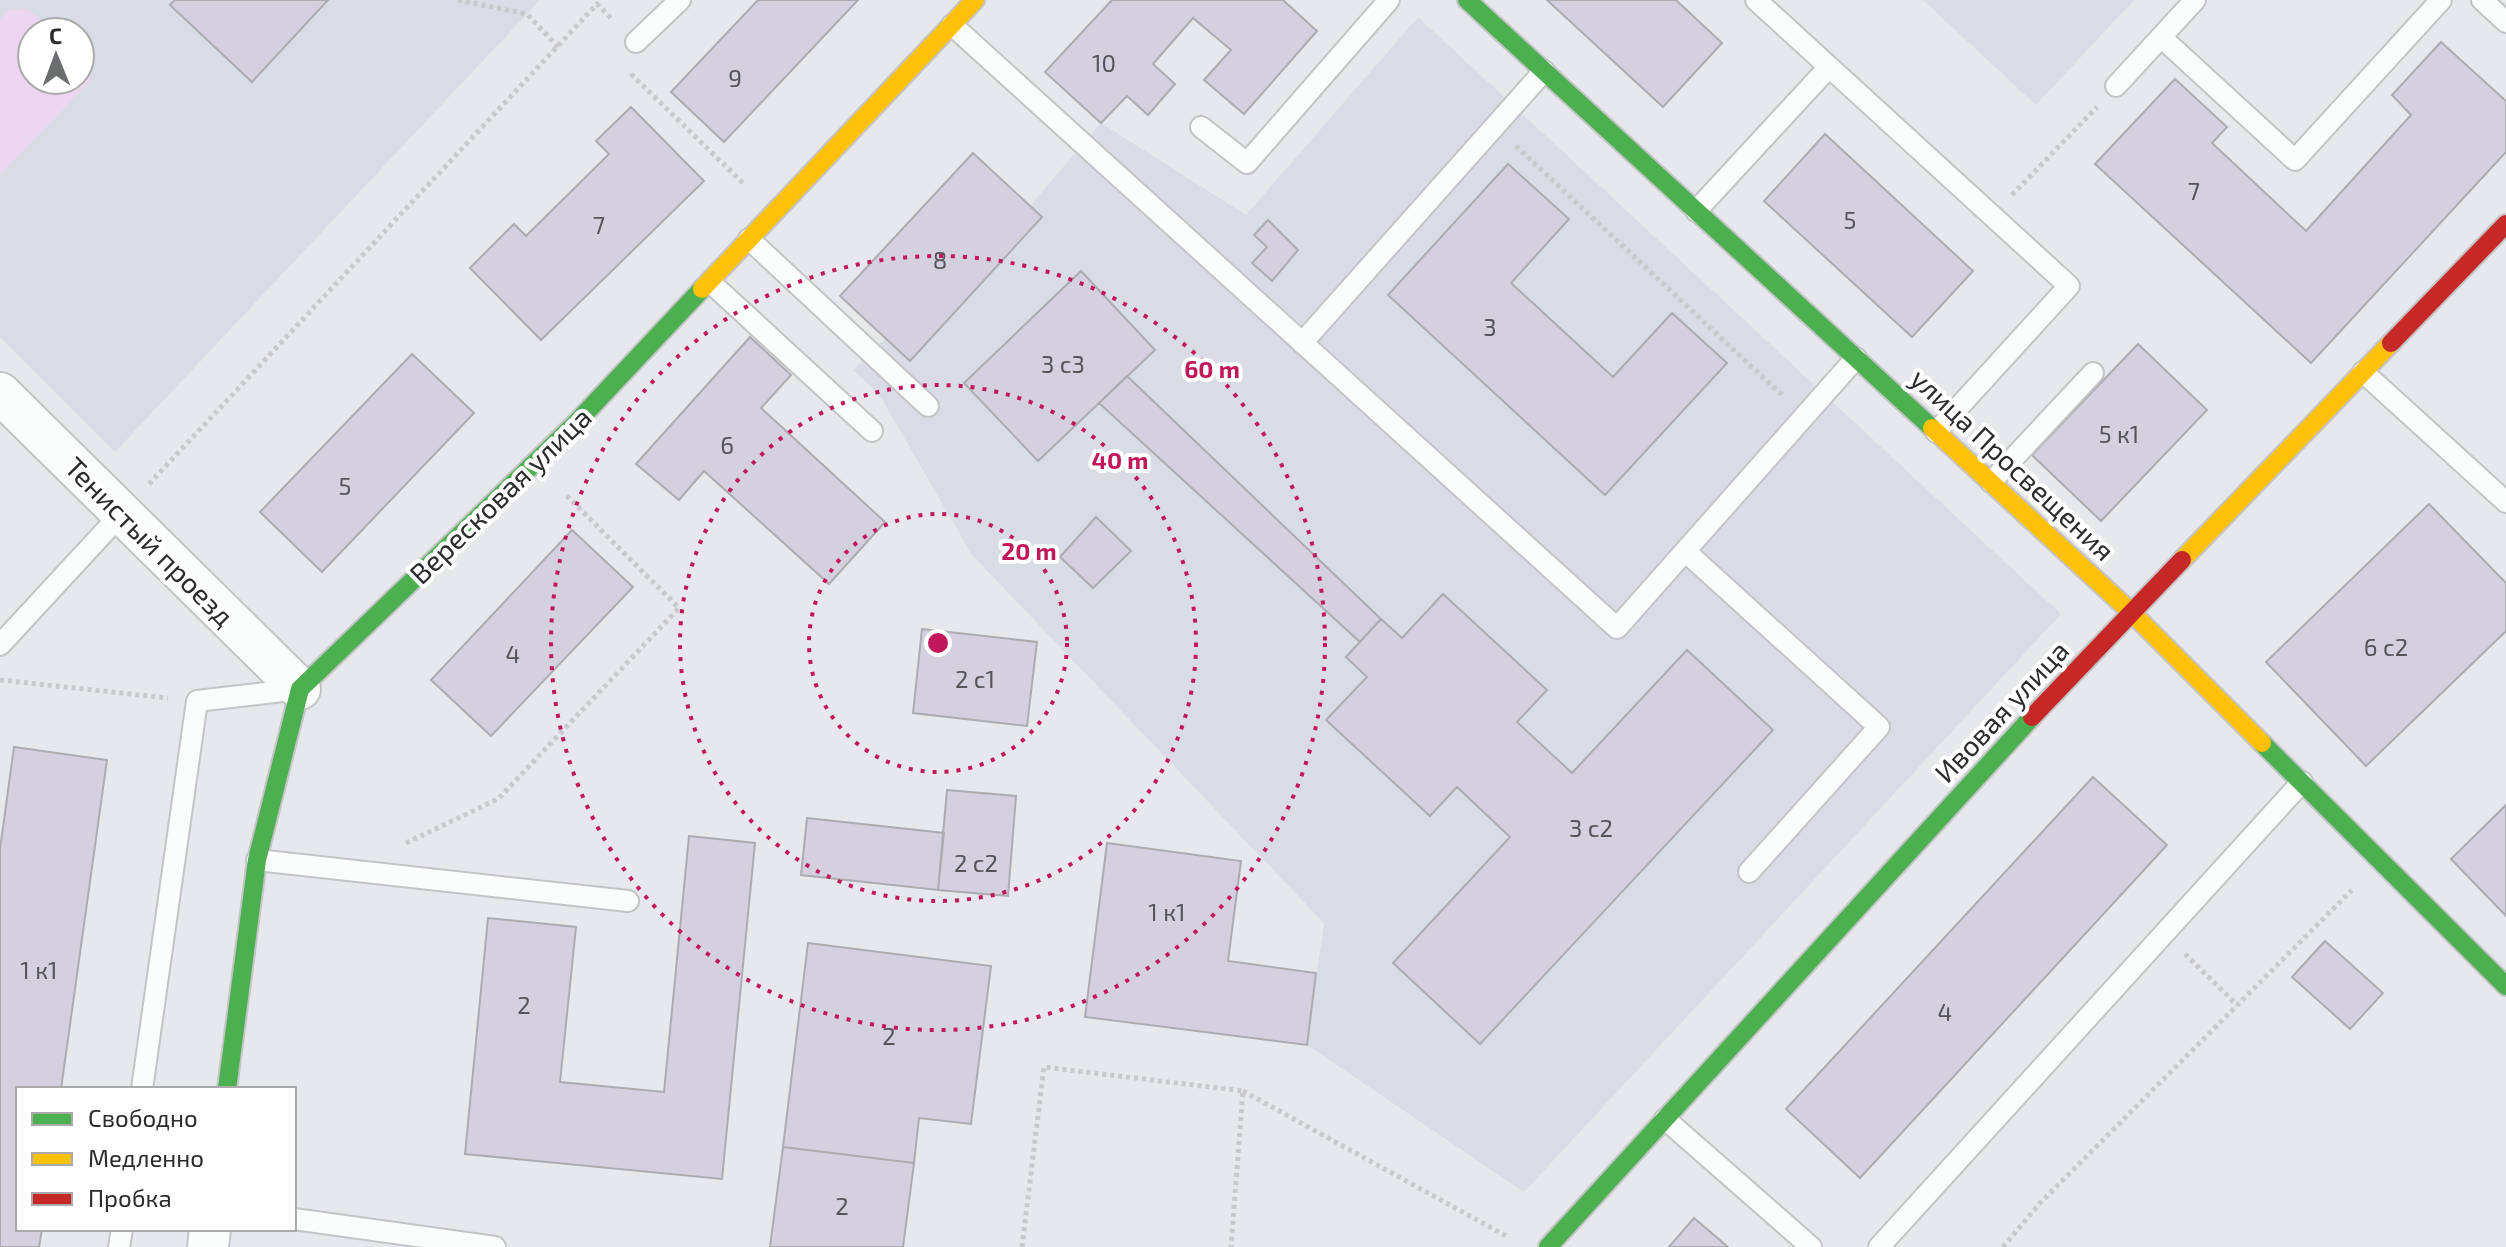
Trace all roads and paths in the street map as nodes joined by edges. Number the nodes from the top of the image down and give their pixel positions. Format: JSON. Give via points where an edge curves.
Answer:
{"nodes":[{"id":1,"x":458,"y":0,"type":"edge"},
{"id":2,"x":680,"y":0,"type":"edge"},
{"id":3,"x":975,"y":0,"type":"edge"},
{"id":4,"x":1389,"y":0,"type":"edge"},
{"id":5,"x":1467,"y":0,"type":"edge"},
{"id":6,"x":1756,"y":0,"type":"edge"},
{"id":7,"x":2195,"y":0,"type":"edge"},
{"id":8,"x":2441,"y":0,"type":"edge"},
{"id":9,"x":2482,"y":0,"type":"edge"},
{"id":10,"x":2506,"y":22,"type":"edge"},
{"id":11,"x":952,"y":25,"type":"junction"},
{"id":12,"x":2161,"y":37,"type":"junction"},
{"id":13,"x":636,"y":42,"type":"junction"},
{"id":14,"x":558,"y":47,"type":"junction"},
{"id":15,"x":1829,"y":67,"type":"junction"},
{"id":16,"x":1544,"y":71,"type":"junction"},
{"id":17,"x":2116,"y":86,"type":"joint"},
{"id":18,"x":1494,"y":126,"type":"junction"},
{"id":19,"x":1201,"y":127,"type":"dead end"},
{"id":20,"x":1696,"y":211,"type":"junction"},
{"id":21,"x":774,"y":213,"type":"junction"},
{"id":22,"x":1992,"y":216,"type":"junction"},
{"id":23,"x":2506,"y":224,"type":"edge"},
{"id":24,"x":749,"y":239,"type":"junction"},
{"id":25,"x":710,"y":282,"type":"junction"},
{"id":26,"x":1302,"y":343,"type":"junction"},
{"id":27,"x":1856,"y":358,"type":"junction"},
{"id":28,"x":2363,"y":372,"type":"junction"},
{"id":29,"x":2093,"y":373,"type":"dead end"},
{"id":30,"x":0,"y":393,"type":"edge"},
{"id":31,"x":928,"y":406,"type":"dead end"},
{"id":32,"x":1804,"y":416,"type":"junction"},
{"id":33,"x":872,"y":431,"type":"dead end"},
{"id":34,"x":1936,"y":432,"type":"junction"},
{"id":35,"x":534,"y":463,"type":"junction"},
{"id":36,"x":1991,"y":482,"type":"junction"},
{"id":37,"x":2506,"y":502,"type":"edge"},
{"id":38,"x":122,"y":513,"type":"junction"},
{"id":39,"x":1685,"y":551,"type":"junction"},
{"id":40,"x":2132,"y":613,"type":"junction"},
{"id":41,"x":0,"y":645,"type":"edge"},
{"id":42,"x":0,"y":680,"type":"edge"},
{"id":43,"x":300,"y":689,"type":"junction"},
{"id":44,"x":197,"y":701,"type":"junction"},
{"id":45,"x":2302,"y":782,"type":"junction"},
{"id":46,"x":257,"y":860,"type":"junction"},
{"id":47,"x":2381,"y":861,"type":"junction"},
{"id":48,"x":351,"y":870,"type":"junction"},
{"id":49,"x":1749,"y":872,"type":"dead end"},
{"id":50,"x":628,"y":901,"type":"dead end"},
{"id":51,"x":2164,"y":933,"type":"junction"},
{"id":52,"x":2506,"y":986,"type":"edge"},
{"id":53,"x":2237,"y":1005,"type":"junction"},
{"id":54,"x":142,"y":1087,"type":"edge"},
{"id":55,"x":227,"y":1087,"type":"edge"},
{"id":56,"x":1243,"y":1091,"type":"junction"},
{"id":57,"x":1665,"y":1119,"type":"junction"},
{"id":58,"x":296,"y":1219,"type":"edge"},
{"id":59,"x":1516,"y":1242,"type":"dead end"},
{"id":60,"x":495,"y":1247,"type":"edge"},
{"id":61,"x":1022,"y":1247,"type":"edge"},
{"id":62,"x":1231,"y":1247,"type":"edge"},
{"id":63,"x":1548,"y":1247,"type":"edge"},
{"id":64,"x":1811,"y":1247,"type":"edge"},
{"id":65,"x":1879,"y":1247,"type":"edge"},
{"id":66,"x":2003,"y":1247,"type":"edge"}],
"edges":[{"from":1,"to":14,"type":"path","via":[[527,14]]},
{"from":2,"to":13,"type":"lane"},
{"from":3,"to":11,"type":"street","name":"Вересковая улица"},
{"from":4,"to":19,"type":"lane","via":[[1247,163]]},
{"from":5,"to":16,"type":"street","name":"улица Просвещения"},
{"from":6,"to":15,"type":"lane"},
{"from":7,"to":12,"type":"lane"},
{"from":8,"to":12,"type":"lane","via":[[2295,160]]},
{"from":9,"to":10,"type":"lane"},
{"from":11,"to":21,"type":"street","name":"Вересковая улица"},
{"from":11,"to":26,"type":"lane"},
{"from":12,"to":17,"type":"lane"},
{"from":13,"to":14,"type":"path","via":[[597,4]]},
{"from":13,"to":21,"type":"path","via":[[614,58]]},
{"from":14,"to":38,"type":"path"},
{"from":15,"to":20,"type":"lane"},
{"from":15,"to":22,"type":"lane"},
{"from":16,"to":18,"type":"lane"},
{"from":16,"to":20,"type":"street","name":"улица Просвещения"},
{"from":17,"to":22,"type":"path"},
{"from":18,"to":26,"type":"lane"},
{"from":18,"to":32,"type":"path"},
{"from":20,"to":27,"type":"street","name":"улица Просвещения"},
{"from":21,"to":24,"type":"street","name":"Вересковая улица"},
{"from":22,"to":34,"type":"lane","via":[[2069,286]]},
{"from":23,"to":28,"type":"street","name":"Ивовая улица"},
{"from":24,"to":25,"type":"street","name":"Вересковая улица"},
{"from":24,"to":31,"type":"lane"},
{"from":25,"to":33,"type":"lane"},
{"from":25,"to":35,"type":"street","name":"Вересковая улица"},
{"from":26,"to":39,"type":"lane","via":[[1617,628]]},
{"from":27,"to":32,"type":"lane"},
{"from":27,"to":34,"type":"street","name":"улица Просвещения"},
{"from":28,"to":37,"type":"lane"},
{"from":28,"to":40,"type":"street","name":"Ивовая улица"},
{"from":29,"to":36,"type":"lane"},
{"from":30,"to":38,"type":"street","name":"Тенистый проезд","via":[[42,446]]},
{"from":32,"to":39,"type":"lane"},
{"from":34,"to":36,"type":"street","name":"улица Просвещения"},
{"from":35,"to":43,"type":"street","name":"Вересковая улица"},
{"from":35,"to":48,"type":"path","via":[[679,608],[498,799]]},
{"from":36,"to":40,"type":"street","name":"улица Просвещения"},
{"from":38,"to":41,"type":"lane"},
{"from":38,"to":43,"type":"street","name":"Тенистый проезд"},
{"from":39,"to":49,"type":"lane","via":[[1879,727]]},
{"from":40,"to":45,"type":"street","name":"улица Просвещения"},
{"from":40,"to":57,"type":"street","name":"Ивовая улица"},
{"from":42,"to":44,"type":"path"},
{"from":43,"to":44,"type":"lane"},
{"from":43,"to":46,"type":"street"},
{"from":44,"to":54,"type":"lane"},
{"from":45,"to":47,"type":"street","name":"улица Просвещения"},
{"from":45,"to":51,"type":"lane"},
{"from":46,"to":48,"type":"lane"},
{"from":46,"to":55,"type":"street"},
{"from":47,"to":52,"type":"street","name":"улица Просвещения"},
{"from":47,"to":53,"type":"path"},
{"from":48,"to":50,"type":"lane"},
{"from":51,"to":53,"type":"path"},
{"from":51,"to":65,"type":"lane"},
{"from":53,"to":66,"type":"path"},
{"from":56,"to":59,"type":"path"},
{"from":56,"to":61,"type":"path","via":[[1044,1067]]},
{"from":56,"to":62,"type":"path"},
{"from":57,"to":63,"type":"street","name":"Ивовая улица"},
{"from":57,"to":64,"type":"lane"},
{"from":58,"to":60,"type":"lane"}]}
